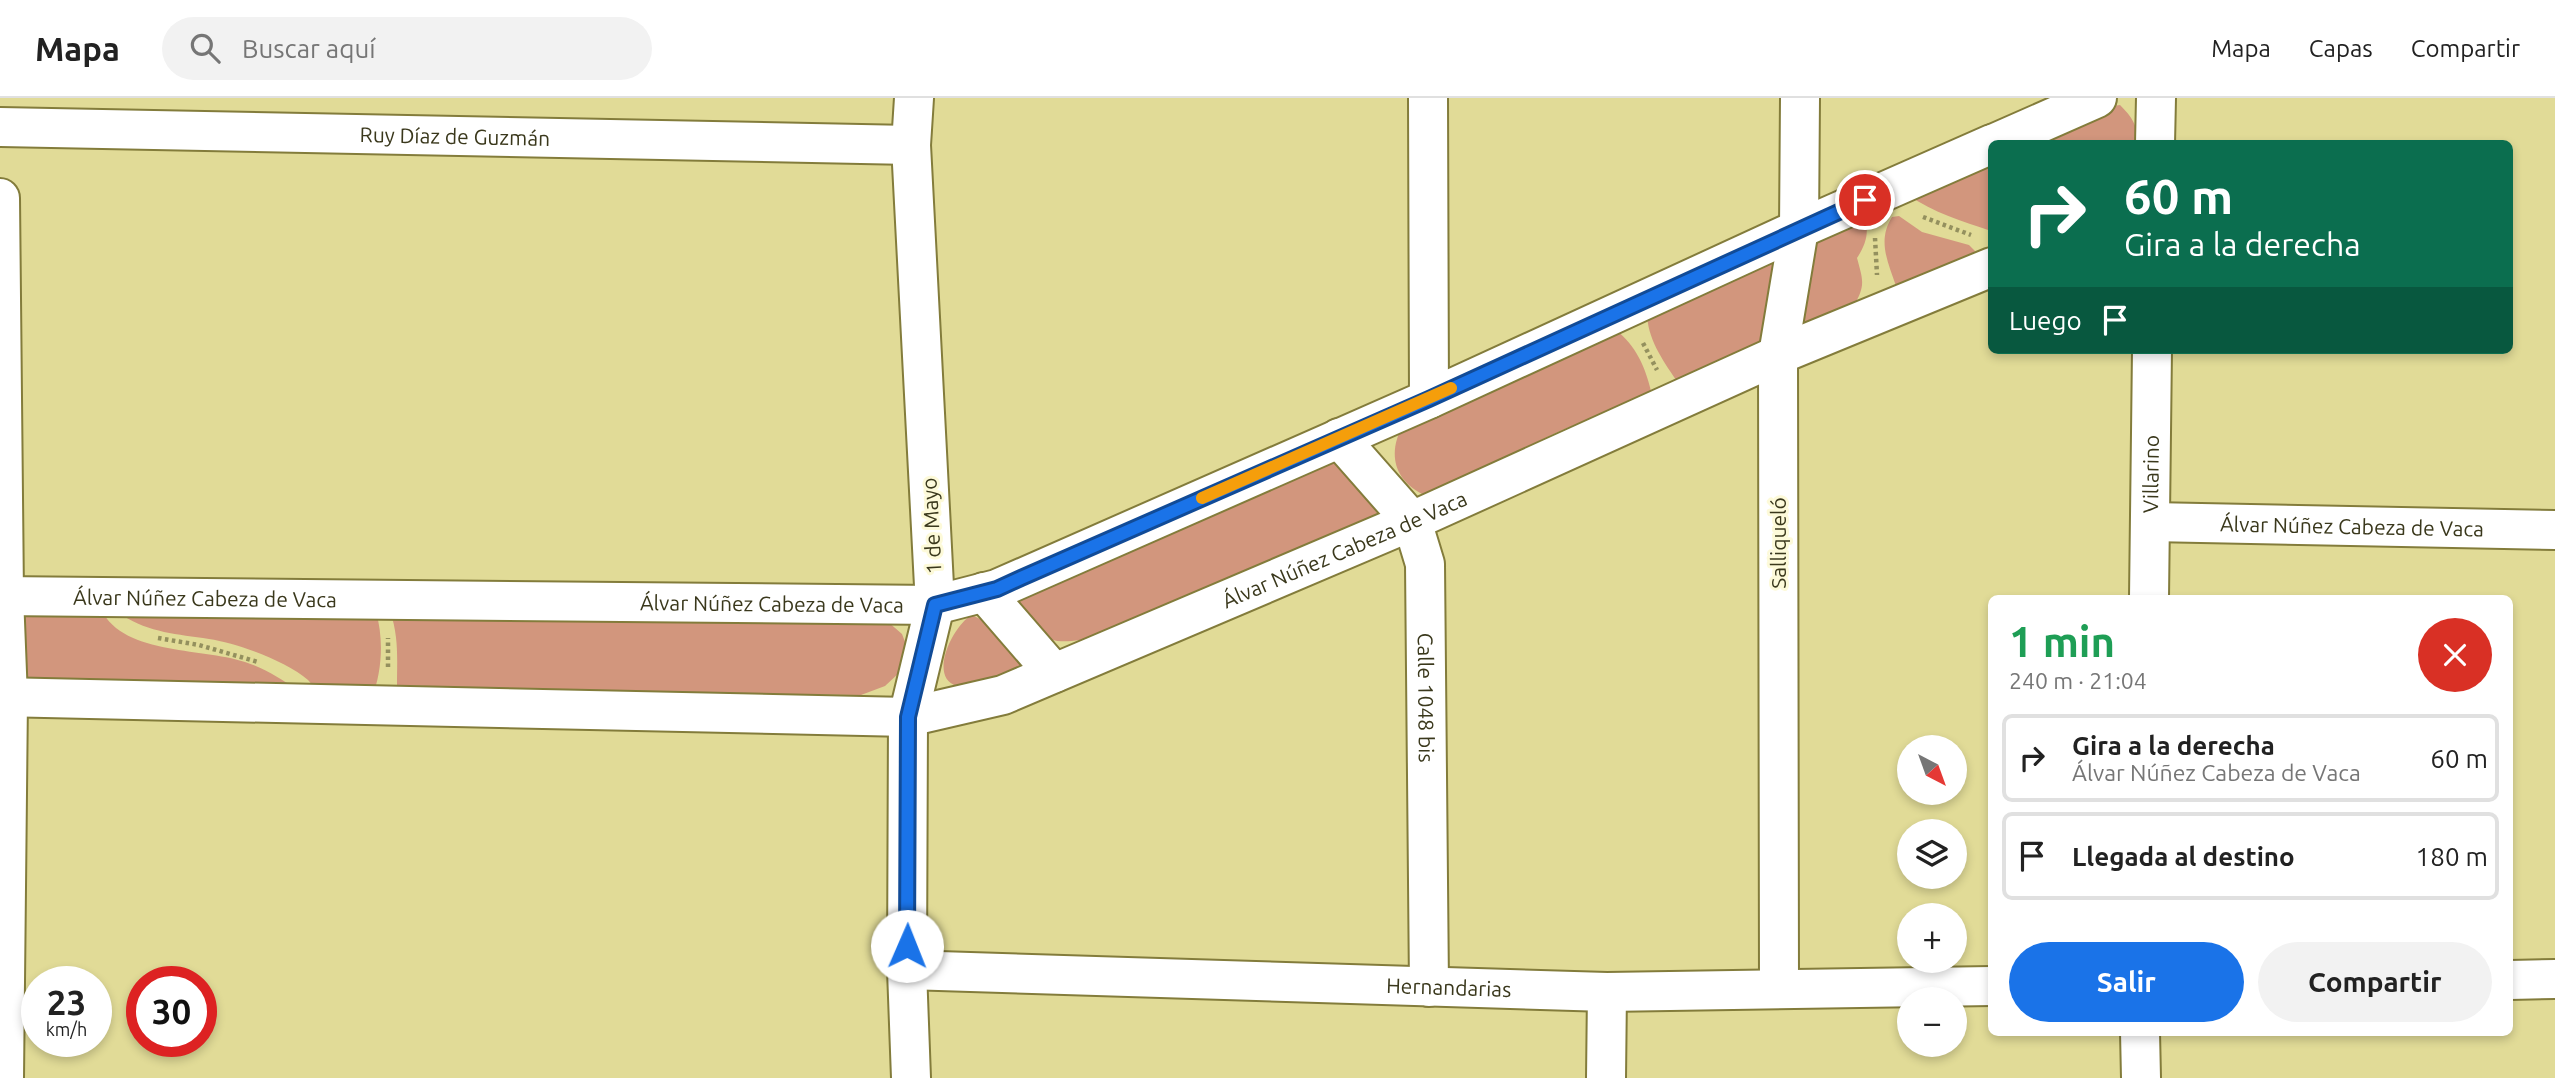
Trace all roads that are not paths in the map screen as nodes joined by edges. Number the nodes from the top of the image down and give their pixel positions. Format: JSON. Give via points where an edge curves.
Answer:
{"nodes":[{"id":1,"x":914,"y":98,"type":"edge"},
{"id":2,"x":1429,"y":98,"type":"edge"},
{"id":3,"x":1800,"y":98,"type":"edge"},
{"id":4,"x":2097,"y":98,"type":"edge"},
{"id":5,"x":2156,"y":98,"type":"edge"},
{"id":6,"x":0,"y":127,"type":"edge"},
{"id":7,"x":2001,"y":140,"type":"edge"},
{"id":8,"x":2155,"y":140,"type":"edge"},
{"id":9,"x":911,"y":145,"type":"junction"},
{"id":10,"x":1988,"y":146,"type":"edge"},
{"id":11,"x":0,"y":198,"type":"edge"},
{"id":12,"x":1799,"y":229,"type":"junction"},
{"id":13,"x":1986,"y":253,"type":"edge"},
{"id":14,"x":2152,"y":354,"type":"edge"},
{"id":15,"x":1778,"y":355,"type":"junction"},
{"id":16,"x":1429,"y":399,"type":"junction"},
{"id":17,"x":1339,"y":438,"type":"junction"},
{"id":18,"x":1412,"y":521,"type":"junction"},
{"id":19,"x":2151,"y":522,"type":"junction"},
{"id":20,"x":2555,"y":530,"type":"edge"},
{"id":21,"x":984,"y":592,"type":"junction"},
{"id":22,"x":2149,"y":595,"type":"edge"},
{"id":23,"x":2,"y":596,"type":"edge"},
{"id":24,"x":935,"y":605,"type":"junction"},
{"id":25,"x":1054,"y":673,"type":"junction"},
{"id":26,"x":4,"y":697,"type":"edge"},
{"id":27,"x":908,"y":717,"type":"junction"},
{"id":28,"x":907,"y":970,"type":"junction"},
{"id":29,"x":2555,"y":979,"type":"edge"},
{"id":30,"x":2513,"y":980,"type":"edge"},
{"id":31,"x":1988,"y":986,"type":"edge"},
{"id":32,"x":1429,"y":988,"type":"junction"},
{"id":33,"x":1779,"y":989,"type":"junction"},
{"id":34,"x":1607,"y":992,"type":"junction"},
{"id":35,"x":2140,"y":1036,"type":"edge"},
{"id":36,"x":4,"y":1078,"type":"edge"},
{"id":37,"x":911,"y":1078,"type":"edge"},
{"id":38,"x":1606,"y":1078,"type":"edge"},
{"id":39,"x":2141,"y":1078,"type":"edge"}],
"edges":[{"from":1,"to":9,"type":"street","name":"1 de Mayo"},
{"from":2,"to":16,"type":"street"},
{"from":3,"to":12,"type":"street","name":"Salliqueló"},
{"from":4,"to":7,"type":"street","name":"Álvar Núñez Cabeza de Vaca"},
{"from":5,"to":8,"type":"street"},
{"from":6,"to":9,"type":"street","name":"Ruy Díaz de Guzmán"},
{"from":9,"to":24,"type":"street","name":"1 de Mayo"},
{"from":10,"to":12,"type":"street","name":"Álvar Núñez Cabeza de Vaca"},
{"from":11,"to":23,"type":"street"},
{"from":12,"to":15,"type":"street","name":"Salliqueló"},
{"from":12,"to":16,"type":"street","name":"Álvar Núñez Cabeza de Vaca"},
{"from":13,"to":15,"type":"street","name":"Álvar Núñez Cabeza de Vaca","via":[[1885,311]]},
{"from":14,"to":19,"type":"street","name":"Villarino"},
{"from":15,"to":18,"type":"street","name":"Álvar Núñez Cabeza de Vaca"},
{"from":15,"to":33,"type":"street","name":"Salliqueló"},
{"from":16,"to":17,"type":"street","name":"Álvar Núñez Cabeza de Vaca"},
{"from":17,"to":18,"type":"street","name":"Calle 1048 bis"},
{"from":17,"to":21,"type":"street","name":"Álvar Núñez Cabeza de Vaca"},
{"from":18,"to":25,"type":"street","name":"Álvar Núñez Cabeza de Vaca"},
{"from":18,"to":32,"type":"street","name":"Calle 1048 bis","via":[[1425,564]]},
{"from":19,"to":20,"type":"street","name":"Álvar Núñez Cabeza de Vaca"},
{"from":19,"to":22,"type":"street","name":"Villarino"},
{"from":21,"to":24,"type":"street","name":"Álvar Núñez Cabeza de Vaca"},
{"from":21,"to":25,"type":"street"},
{"from":23,"to":24,"type":"street","name":"Álvar Núñez Cabeza de Vaca"},
{"from":23,"to":26,"type":"street"},
{"from":24,"to":27,"type":"street","name":"1 de Mayo"},
{"from":25,"to":27,"type":"street","name":"Álvar Núñez Cabeza de Vaca","via":[[1003,695]]},
{"from":26,"to":27,"type":"street","name":"Álvar Núñez Cabeza de Vaca"},
{"from":26,"to":36,"type":"street"},
{"from":27,"to":28,"type":"street","name":"1 de Mayo"},
{"from":28,"to":32,"type":"street","name":"Hernandarias"},
{"from":28,"to":37,"type":"street","name":"1 de Mayo"},
{"from":29,"to":30,"type":"street"},
{"from":31,"to":33,"type":"street","name":"Hernandarias"},
{"from":32,"to":34,"type":"street","name":"Hernandarias"},
{"from":33,"to":34,"type":"street","name":"Hernandarias"},
{"from":34,"to":38,"type":"street"},
{"from":35,"to":39,"type":"street"}]}
